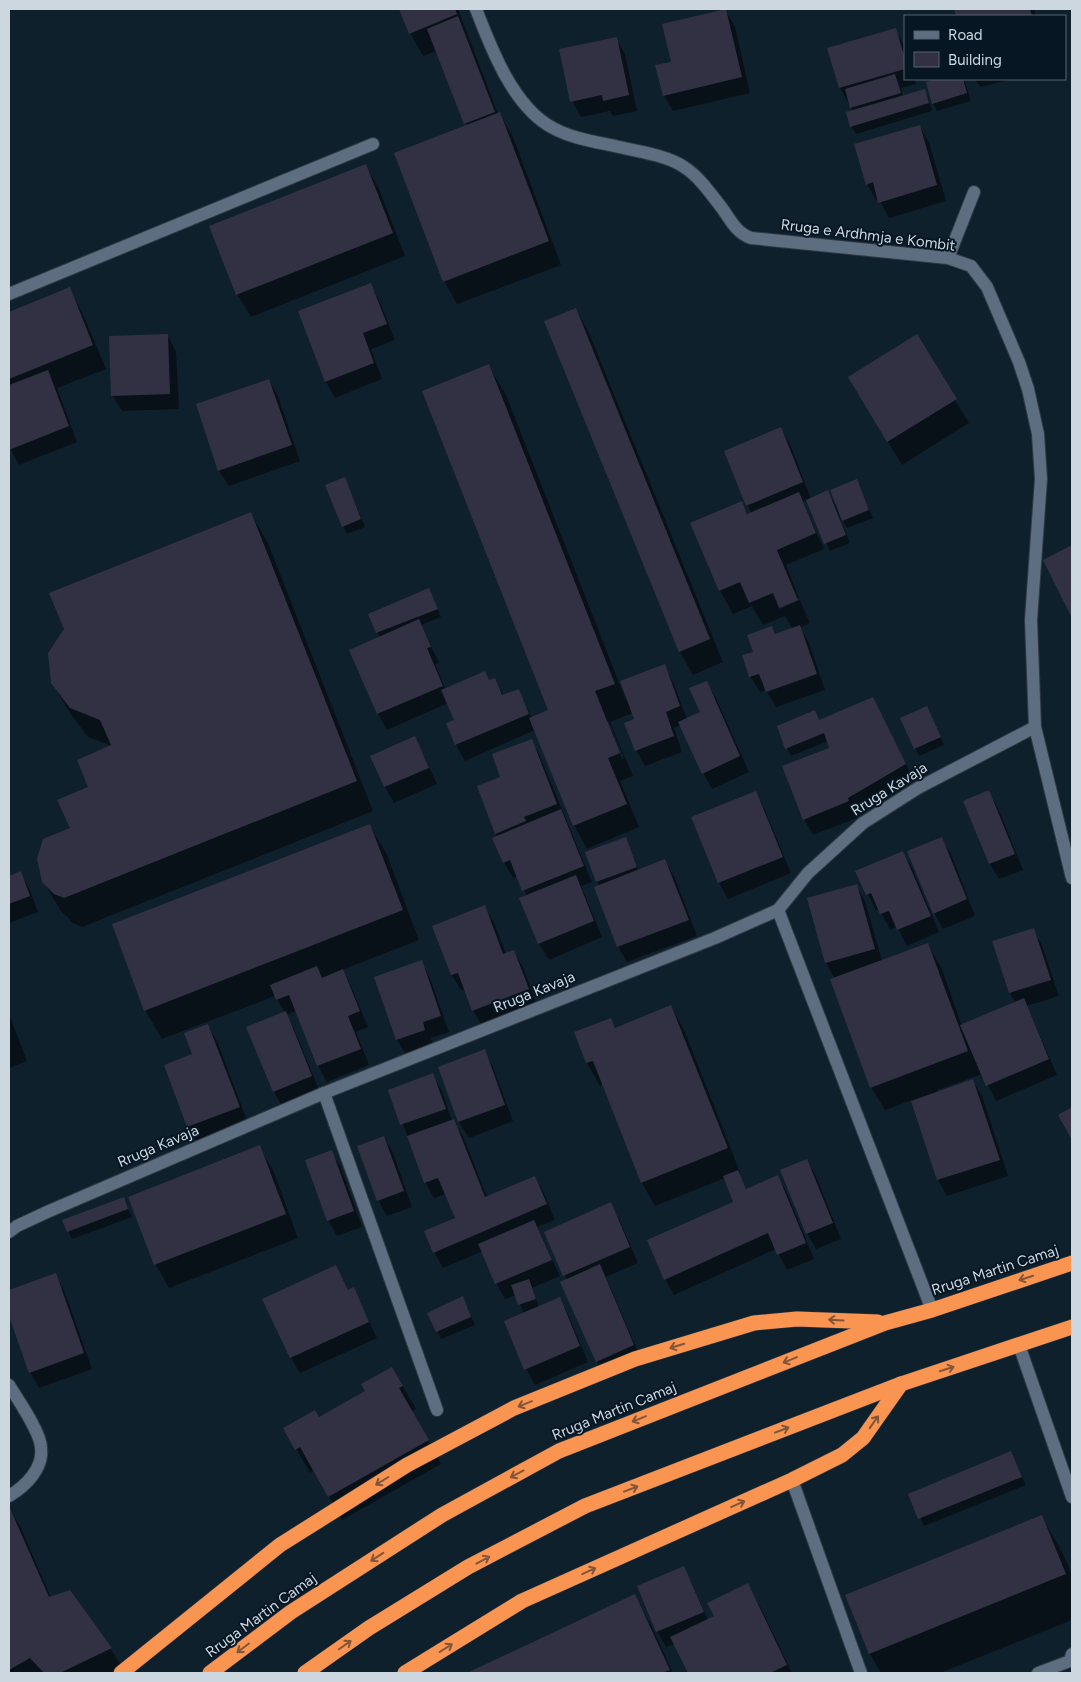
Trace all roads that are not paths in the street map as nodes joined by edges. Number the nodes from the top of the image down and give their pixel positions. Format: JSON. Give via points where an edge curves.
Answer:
{"nodes":[{"id":1,"x":476,"y":9,"type":"edge"},
{"id":2,"x":373,"y":144,"type":"dead end"},
{"id":3,"x":974,"y":192,"type":"dead end"},
{"id":4,"x":948,"y":258,"type":"junction"},
{"id":5,"x":9,"y":294,"type":"edge"},
{"id":6,"x":1035,"y":727,"type":"junction"},
{"id":7,"x":1072,"y":878,"type":"edge"},
{"id":8,"x":778,"y":910,"type":"junction"},
{"id":9,"x":324,"y":1093,"type":"junction"},
{"id":10,"x":9,"y":1232,"type":"edge"},
{"id":11,"x":1072,"y":1263,"type":"edge"},
{"id":12,"x":932,"y":1310,"type":"junction"},
{"id":13,"x":884,"y":1323,"type":"junction"},
{"id":14,"x":1072,"y":1327,"type":"edge"},
{"id":15,"x":1019,"y":1346,"type":"junction"},
{"id":16,"x":901,"y":1384,"type":"junction"},
{"id":17,"x":9,"y":1385,"type":"edge"},
{"id":18,"x":437,"y":1410,"type":"dead end"},
{"id":19,"x":792,"y":1480,"type":"junction"},
{"id":20,"x":9,"y":1496,"type":"edge"},
{"id":21,"x":1072,"y":1497,"type":"edge"},
{"id":22,"x":1072,"y":1654,"type":"edge"},
{"id":23,"x":121,"y":1673,"type":"edge"},
{"id":24,"x":210,"y":1673,"type":"edge"},
{"id":25,"x":305,"y":1673,"type":"edge"},
{"id":26,"x":405,"y":1673,"type":"edge"},
{"id":27,"x":861,"y":1673,"type":"edge"},
{"id":28,"x":1038,"y":1673,"type":"edge"}],
"edges":[{"from":1,"to":4,"type":"street","name":"Rruga e Ardhmja e Kombit","via":[[494,54],[523,104],[537,117],[567,134],[683,166],[699,179],[741,235]]},
{"from":2,"to":5,"type":"street"},
{"from":3,"to":4,"type":"street"},
{"from":4,"to":6,"type":"street","name":"Rruga e Ardhmja e Kombit","via":[[971,266],[987,287],[1019,362],[1038,434],[1042,479],[1031,620]]},
{"from":6,"to":7,"type":"street","name":"Rruga e Ardhmja e Kombit"},
{"from":6,"to":8,"type":"street","name":"Rruga Kavaja","via":[[918,788],[863,823],[808,873]]},
{"from":8,"to":9,"type":"street","name":"Rruga Kavaja"},
{"from":8,"to":12,"type":"street"},
{"from":9,"to":10,"type":"street","name":"Rruga Kavaja","via":[[47,1212]]},
{"from":9,"to":18,"type":"street"},
{"from":11,"to":12,"type":"highway","name":"Rruga Martin Camaj","one_way":true},
{"from":12,"to":13,"type":"highway","name":"Rruga Martin Camaj"},
{"from":13,"to":23,"type":"highway","one_way":true,"via":[[797,1318],[754,1323],[635,1359],[514,1408],[407,1465],[280,1545]]},
{"from":13,"to":24,"type":"highway","name":"Rruga Martin Camaj","one_way":true,"via":[[560,1451],[442,1515],[291,1612]]},
{"from":14,"to":15,"type":"highway"},
{"from":16,"to":15,"type":"highway","one_way":true},
{"from":15,"to":21,"type":"street"},
{"from":19,"to":16,"type":"highway","one_way":true,"via":[[842,1455],[863,1438]]},
{"from":25,"to":16,"type":"highway","one_way":true,"via":[[369,1628],[468,1567],[585,1506]]},
{"from":17,"to":20,"type":"street","via":[[41,1446],[40,1463],[27,1482]]},
{"from":26,"to":19,"type":"highway","one_way":true,"via":[[522,1601]]},
{"from":19,"to":27,"type":"street"},
{"from":22,"to":28,"type":"street","via":[[1070,1661]]}]}
